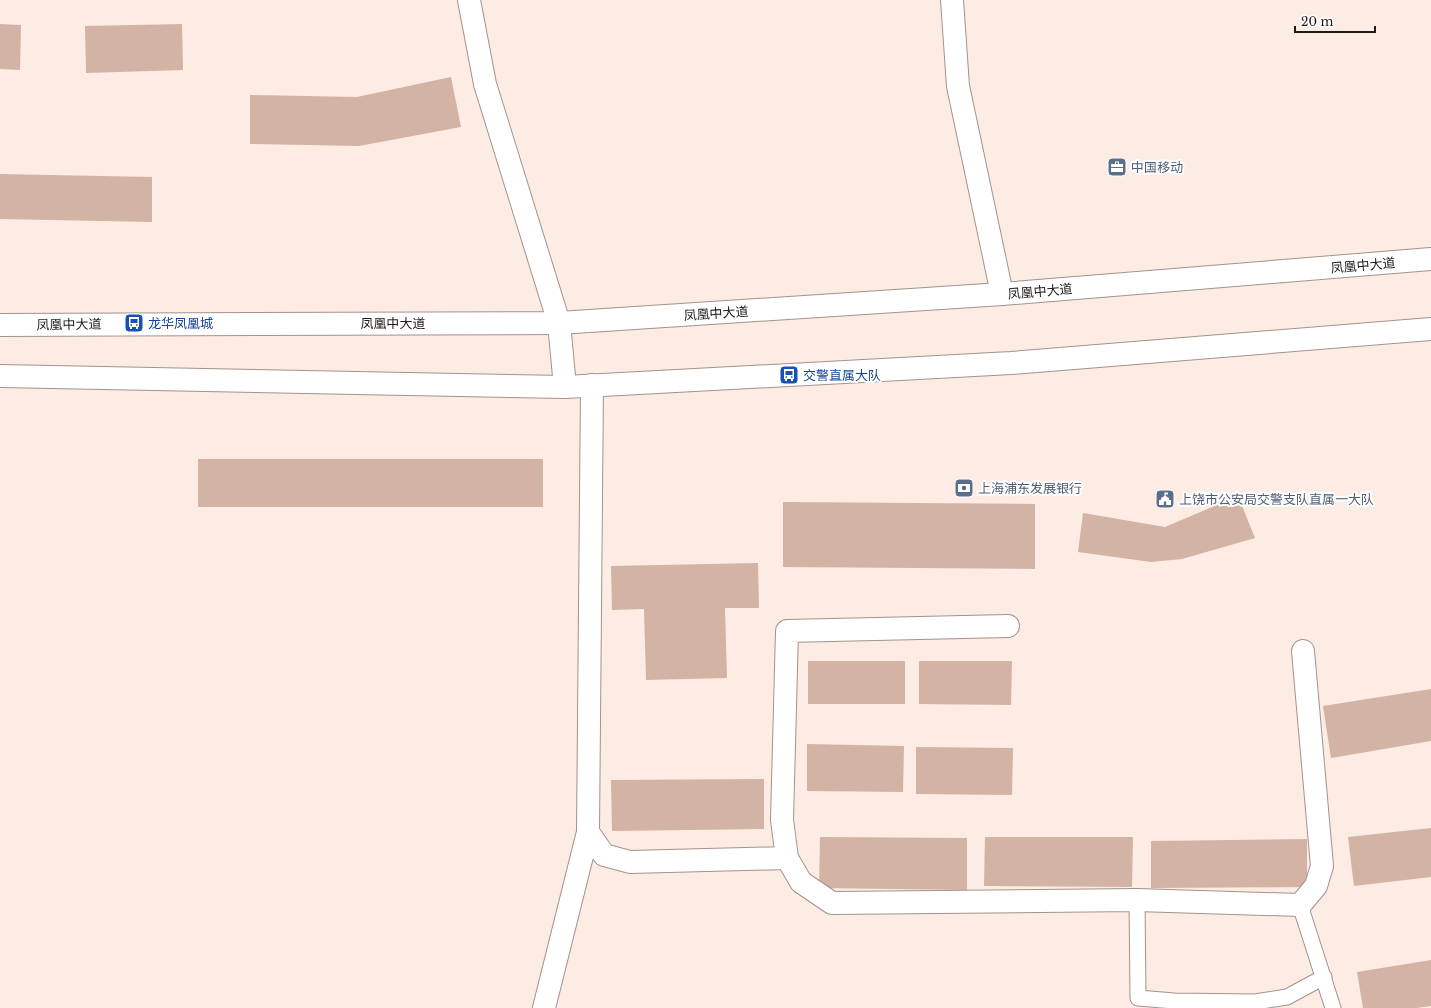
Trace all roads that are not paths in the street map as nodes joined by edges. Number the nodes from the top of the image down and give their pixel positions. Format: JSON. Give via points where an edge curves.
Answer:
{"nodes":[{"id":1,"x":469,"y":0,"type":"edge"},
{"id":2,"x":952,"y":0,"type":"edge"},
{"id":3,"x":1431,"y":259,"type":"edge"},
{"id":4,"x":1002,"y":294,"type":"junction"},
{"id":5,"x":559,"y":323,"type":"junction"},
{"id":6,"x":0,"y":325,"type":"edge"},
{"id":7,"x":1431,"y":329,"type":"edge"},
{"id":8,"x":0,"y":376,"type":"edge"},
{"id":9,"x":592,"y":385,"type":"junction"},
{"id":10,"x":565,"y":387,"type":"junction"},
{"id":11,"x":1008,"y":626,"type":"dead end"},
{"id":12,"x":1303,"y":652,"type":"dead end"},
{"id":13,"x":588,"y":832,"type":"junction"},
{"id":14,"x":787,"y":858,"type":"junction"},
{"id":15,"x":1137,"y":900,"type":"junction"},
{"id":16,"x":1300,"y":905,"type":"junction"},
{"id":17,"x":1324,"y":977,"type":"junction"},
{"id":18,"x":544,"y":1008,"type":"edge"},
{"id":19,"x":1333,"y":1008,"type":"edge"}],
"edges":[{"from":1,"to":5,"type":"main road","via":[[485,84]]},
{"from":2,"to":4,"type":"main road","via":[[958,86]]},
{"from":3,"to":4,"type":"main road","name":"凤凰中大道"},
{"from":4,"to":5,"type":"main road","name":"凤凰中大道"},
{"from":5,"to":6,"type":"main road","name":"凤凰中大道"},
{"from":5,"to":10,"type":"main road"},
{"from":7,"to":9,"type":"main road","via":[[1012,363]]},
{"from":8,"to":10,"type":"main road"},
{"from":9,"to":10,"type":"main road"},
{"from":9,"to":13,"type":"main road"},
{"from":11,"to":14,"type":"main road","via":[[787,631],[782,820]]},
{"from":12,"to":16,"type":"main road","via":[[1322,866],[1316,886]]},
{"from":13,"to":14,"type":"main road","via":[[604,855],[630,862]]},
{"from":13,"to":18,"type":"main road"},
{"from":14,"to":15,"type":"main road","via":[[801,882],[832,903]]},
{"from":15,"to":16,"type":"main road"},
{"from":15,"to":17,"type":"lane","via":[[1138,998],[1255,1002],[1287,997]]},
{"from":16,"to":17,"type":"lane"},
{"from":17,"to":19,"type":"lane"}]}
